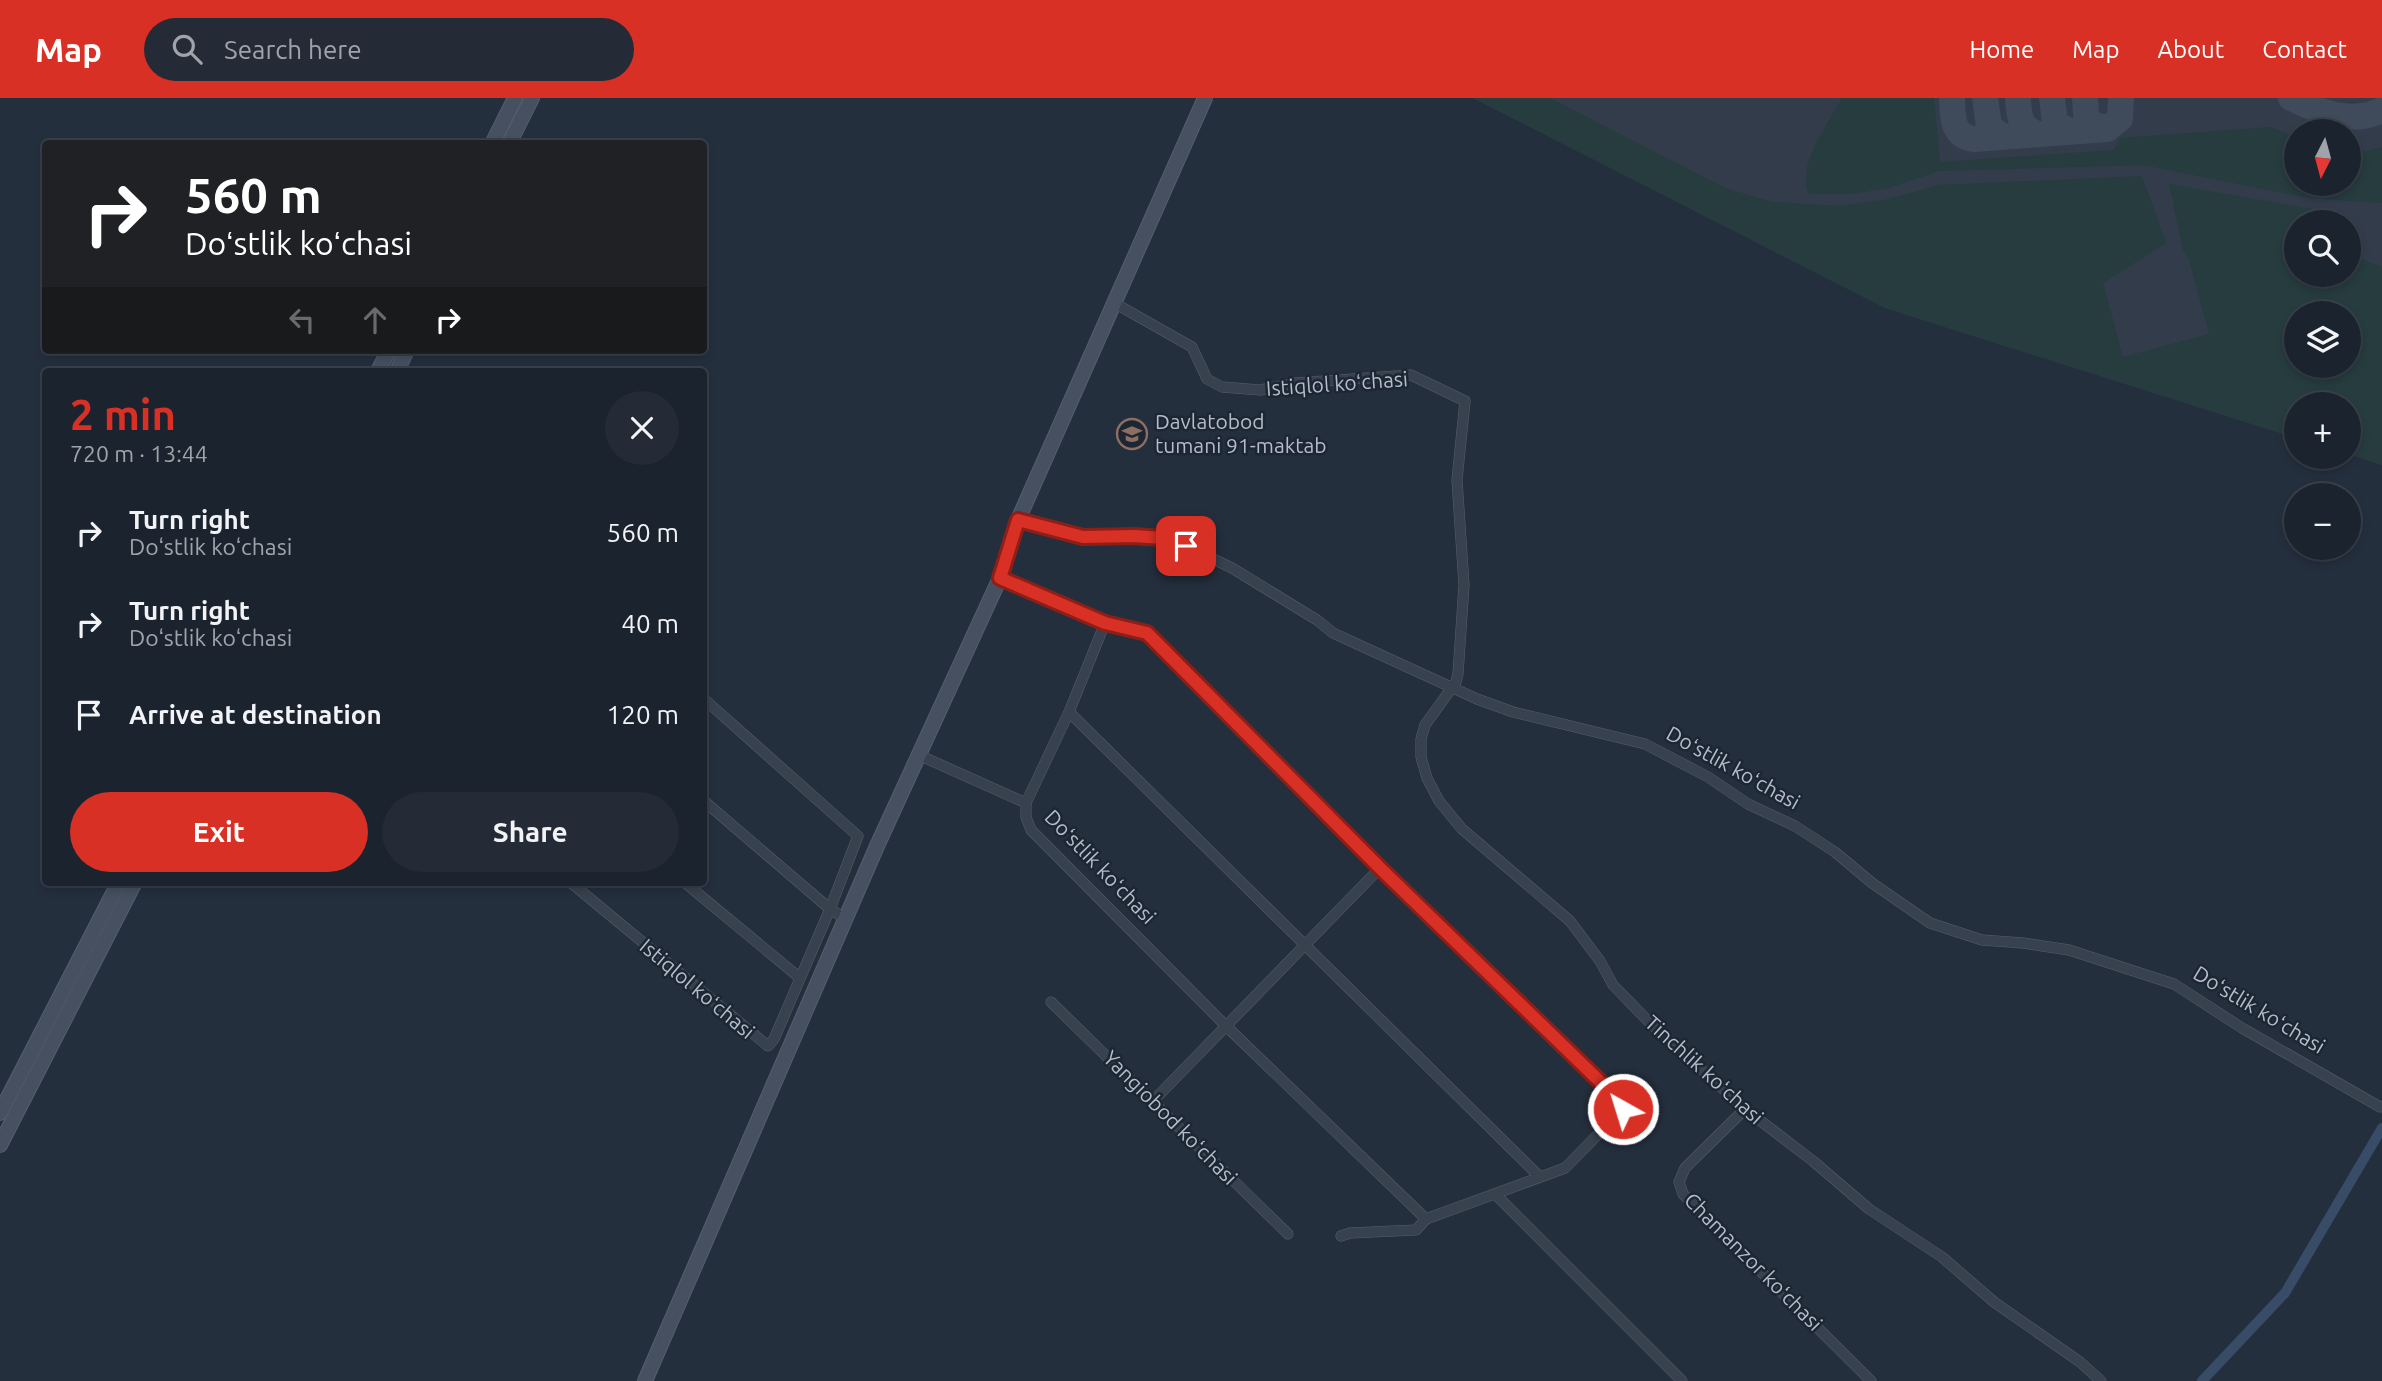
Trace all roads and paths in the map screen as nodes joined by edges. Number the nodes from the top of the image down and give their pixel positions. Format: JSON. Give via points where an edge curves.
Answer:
{"nodes":[{"id":1,"x":515,"y":98,"type":"edge"},
{"id":2,"x":532,"y":98,"type":"edge"},
{"id":3,"x":1205,"y":98,"type":"edge"},
{"id":4,"x":494,"y":140,"type":"edge"},
{"id":5,"x":511,"y":140,"type":"edge"},
{"id":6,"x":1116,"y":304,"type":"junction"},
{"id":7,"x":1018,"y":520,"type":"junction"},
{"id":8,"x":1000,"y":578,"type":"junction"},
{"id":9,"x":1105,"y":623,"type":"junction"},
{"id":10,"x":1452,"y":688,"type":"junction"},
{"id":11,"x":707,"y":702,"type":"edge"},
{"id":12,"x":1069,"y":712,"type":"junction"},
{"id":13,"x":921,"y":756,"type":"junction"},
{"id":14,"x":1026,"y":803,"type":"junction"},
{"id":15,"x":707,"y":804,"type":"edge"},
{"id":16,"x":1380,"y":868,"type":"junction"},
{"id":17,"x":117,"y":886,"type":"edge"},
{"id":18,"x":133,"y":886,"type":"edge"},
{"id":19,"x":575,"y":886,"type":"edge"},
{"id":20,"x":689,"y":886,"type":"edge"},
{"id":21,"x":830,"y":909,"type":"junction"},
{"id":22,"x":846,"y":919,"type":"junction"},
{"id":23,"x":1304,"y":946,"type":"junction"},
{"id":24,"x":800,"y":978,"type":"junction"},
{"id":25,"x":1051,"y":1002,"type":"dead end"},
{"id":26,"x":1226,"y":1026,"type":"junction"},
{"id":27,"x":1154,"y":1100,"type":"junction"},
{"id":28,"x":2380,"y":1107,"type":"dead end"},
{"id":29,"x":1745,"y":1109,"type":"junction"},
{"id":30,"x":0,"y":1113,"type":"edge"},
{"id":31,"x":0,"y":1145,"type":"edge"},
{"id":32,"x":1540,"y":1177,"type":"junction"},
{"id":33,"x":1496,"y":1195,"type":"junction"},
{"id":34,"x":1426,"y":1219,"type":"junction"},
{"id":35,"x":1288,"y":1234,"type":"dead end"},
{"id":36,"x":1341,"y":1236,"type":"dead end"},
{"id":37,"x":645,"y":1381,"type":"edge"},
{"id":38,"x":1682,"y":1381,"type":"edge"},
{"id":39,"x":1871,"y":1381,"type":"edge"},
{"id":40,"x":2101,"y":1381,"type":"edge"}],
"edges":[{"from":1,"to":4,"type":"street"},
{"from":2,"to":5,"type":"street"},
{"from":3,"to":6,"type":"street"},
{"from":6,"to":7,"type":"street"},
{"from":6,"to":10,"type":"street","name":"Istiqlol koʻchasi","via":[[1192,347],[1207,379],[1222,387],[1260,390],[1411,375],[1465,401],[1457,506],[1464,599],[1458,674]]},
{"from":7,"to":8,"type":"street"},
{"from":7,"to":10,"type":"street","name":"Doʻstlik koʻchasi","via":[[1083,537],[1162,538],[1186,546],[1233,568],[1333,633]]},
{"from":8,"to":9,"type":"street"},
{"from":8,"to":13,"type":"street"},
{"from":9,"to":12,"type":"street"},
{"from":9,"to":16,"type":"street","via":[[1147,633]]},
{"from":10,"to":28,"type":"street","name":"Doʻstlik koʻchasi","via":[[1513,712],[1654,747],[1836,852],[1930,923],[1982,940],[2069,950],[2174,984]]},
{"from":10,"to":29,"type":"street","name":"Tinchlik koʻchasi","via":[[1425,725],[1421,739],[1427,778],[1439,801],[1462,829],[1570,921],[1613,985]]},
{"from":11,"to":21,"type":"street","name":"Istiqlol koʻchasi","via":[[858,836]]},
{"from":12,"to":14,"type":"street"},
{"from":12,"to":23,"type":"street"},
{"from":13,"to":14,"type":"street","name":"Doʻstlik koʻchasi"},
{"from":13,"to":22,"type":"street"},
{"from":14,"to":26,"type":"street","name":"Doʻstlik koʻchasi","via":[[1031,830]]},
{"from":15,"to":21,"type":"street"},
{"from":16,"to":23,"type":"street"},
{"from":16,"to":32,"type":"street","via":[[1623,1105],[1620,1114],[1565,1168]]},
{"from":17,"to":30,"type":"street"},
{"from":18,"to":31,"type":"street"},
{"from":19,"to":24,"type":"street","name":"Istiqlol koʻchasi","via":[[763,1045],[774,1039]]},
{"from":20,"to":24,"type":"street"},
{"from":21,"to":22,"type":"street"},
{"from":21,"to":24,"type":"street","name":"Istiqlol koʻchasi"},
{"from":22,"to":37,"type":"street"},
{"from":23,"to":26,"type":"street"},
{"from":23,"to":32,"type":"street"},
{"from":25,"to":27,"type":"street","name":"Yangiobod koʻchasi"},
{"from":26,"to":27,"type":"street"},
{"from":26,"to":34,"type":"street","name":"Doʻstlik koʻchasi"},
{"from":27,"to":35,"type":"street","name":"Yangiobod koʻchasi"},
{"from":29,"to":39,"type":"street","name":"Chamanzor koʻchasi","via":[[1685,1168],[1679,1182],[1683,1194]]},
{"from":29,"to":40,"type":"street","name":"Tinchlik koʻchasi","via":[[1869,1209],[1942,1257],[1994,1302]]},
{"from":32,"to":33,"type":"street"},
{"from":33,"to":34,"type":"street"},
{"from":33,"to":38,"type":"street"},
{"from":34,"to":36,"type":"street","via":[[1416,1230]]}]}
